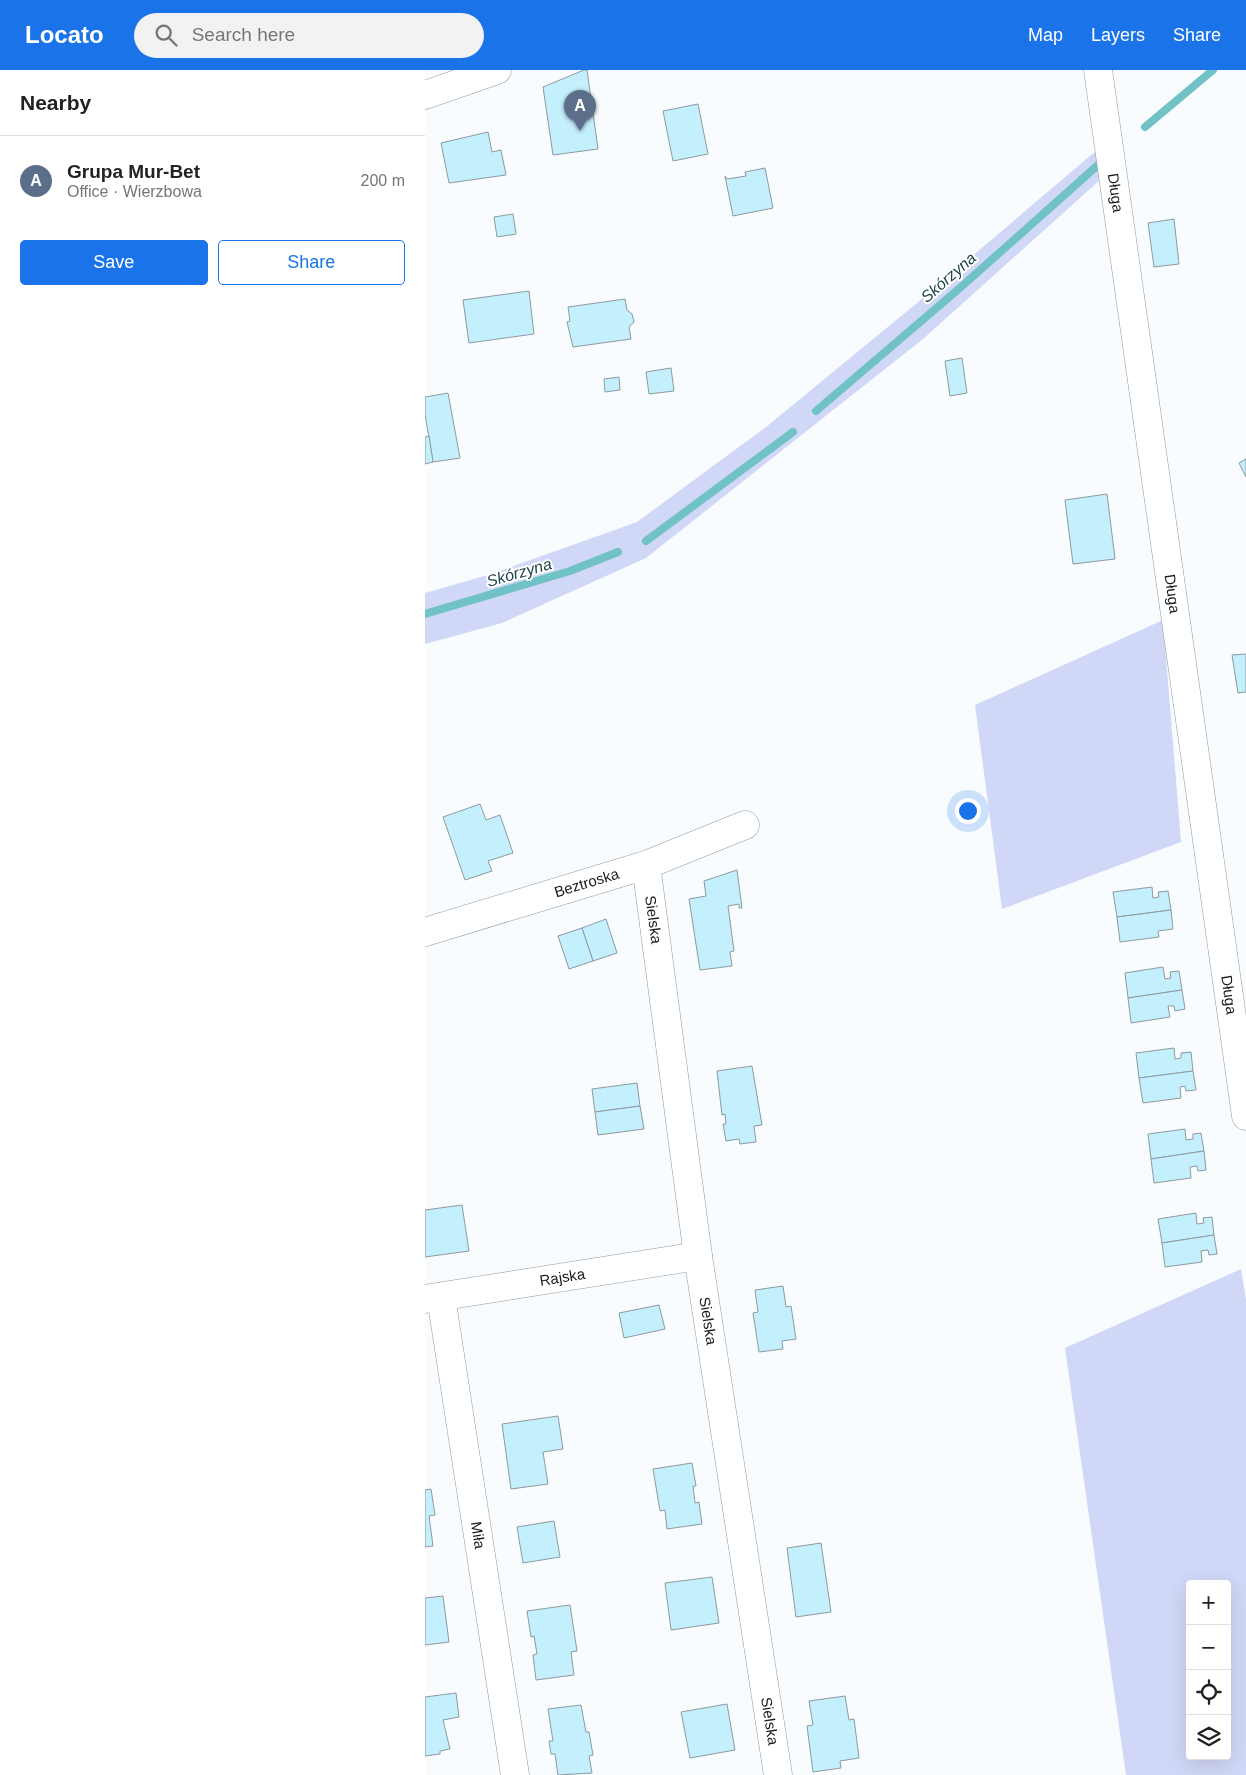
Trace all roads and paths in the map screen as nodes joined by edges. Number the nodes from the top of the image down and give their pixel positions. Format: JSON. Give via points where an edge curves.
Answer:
{"nodes":[{"id":1,"x":497,"y":70,"type":"edge"},
{"id":2,"x":1098,"y":70,"type":"edge"},
{"id":3,"x":425,"y":95,"type":"edge"},
{"id":4,"x":745,"y":825,"type":"dead end"},
{"id":5,"x":646,"y":865,"type":"junction"},
{"id":6,"x":425,"y":932,"type":"edge"},
{"id":7,"x":1246,"y":1116,"type":"edge"},
{"id":8,"x":698,"y":1256,"type":"junction"},
{"id":9,"x":433,"y":1298,"type":"edge"},
{"id":10,"x":515,"y":1775,"type":"edge"},
{"id":11,"x":778,"y":1775,"type":"edge"}],
"edges":[{"from":1,"to":3,"type":"street"},
{"from":2,"to":7,"type":"street","name":"Długa"},
{"from":4,"to":5,"type":"street","name":"Beztroska"},
{"from":5,"to":6,"type":"street","name":"Beztroska"},
{"from":5,"to":8,"type":"street","name":"Sielska"},
{"from":8,"to":9,"type":"street","name":"Rajska"},
{"from":8,"to":11,"type":"street","name":"Sielska"},
{"from":9,"to":10,"type":"street","name":"Miła"}]}
